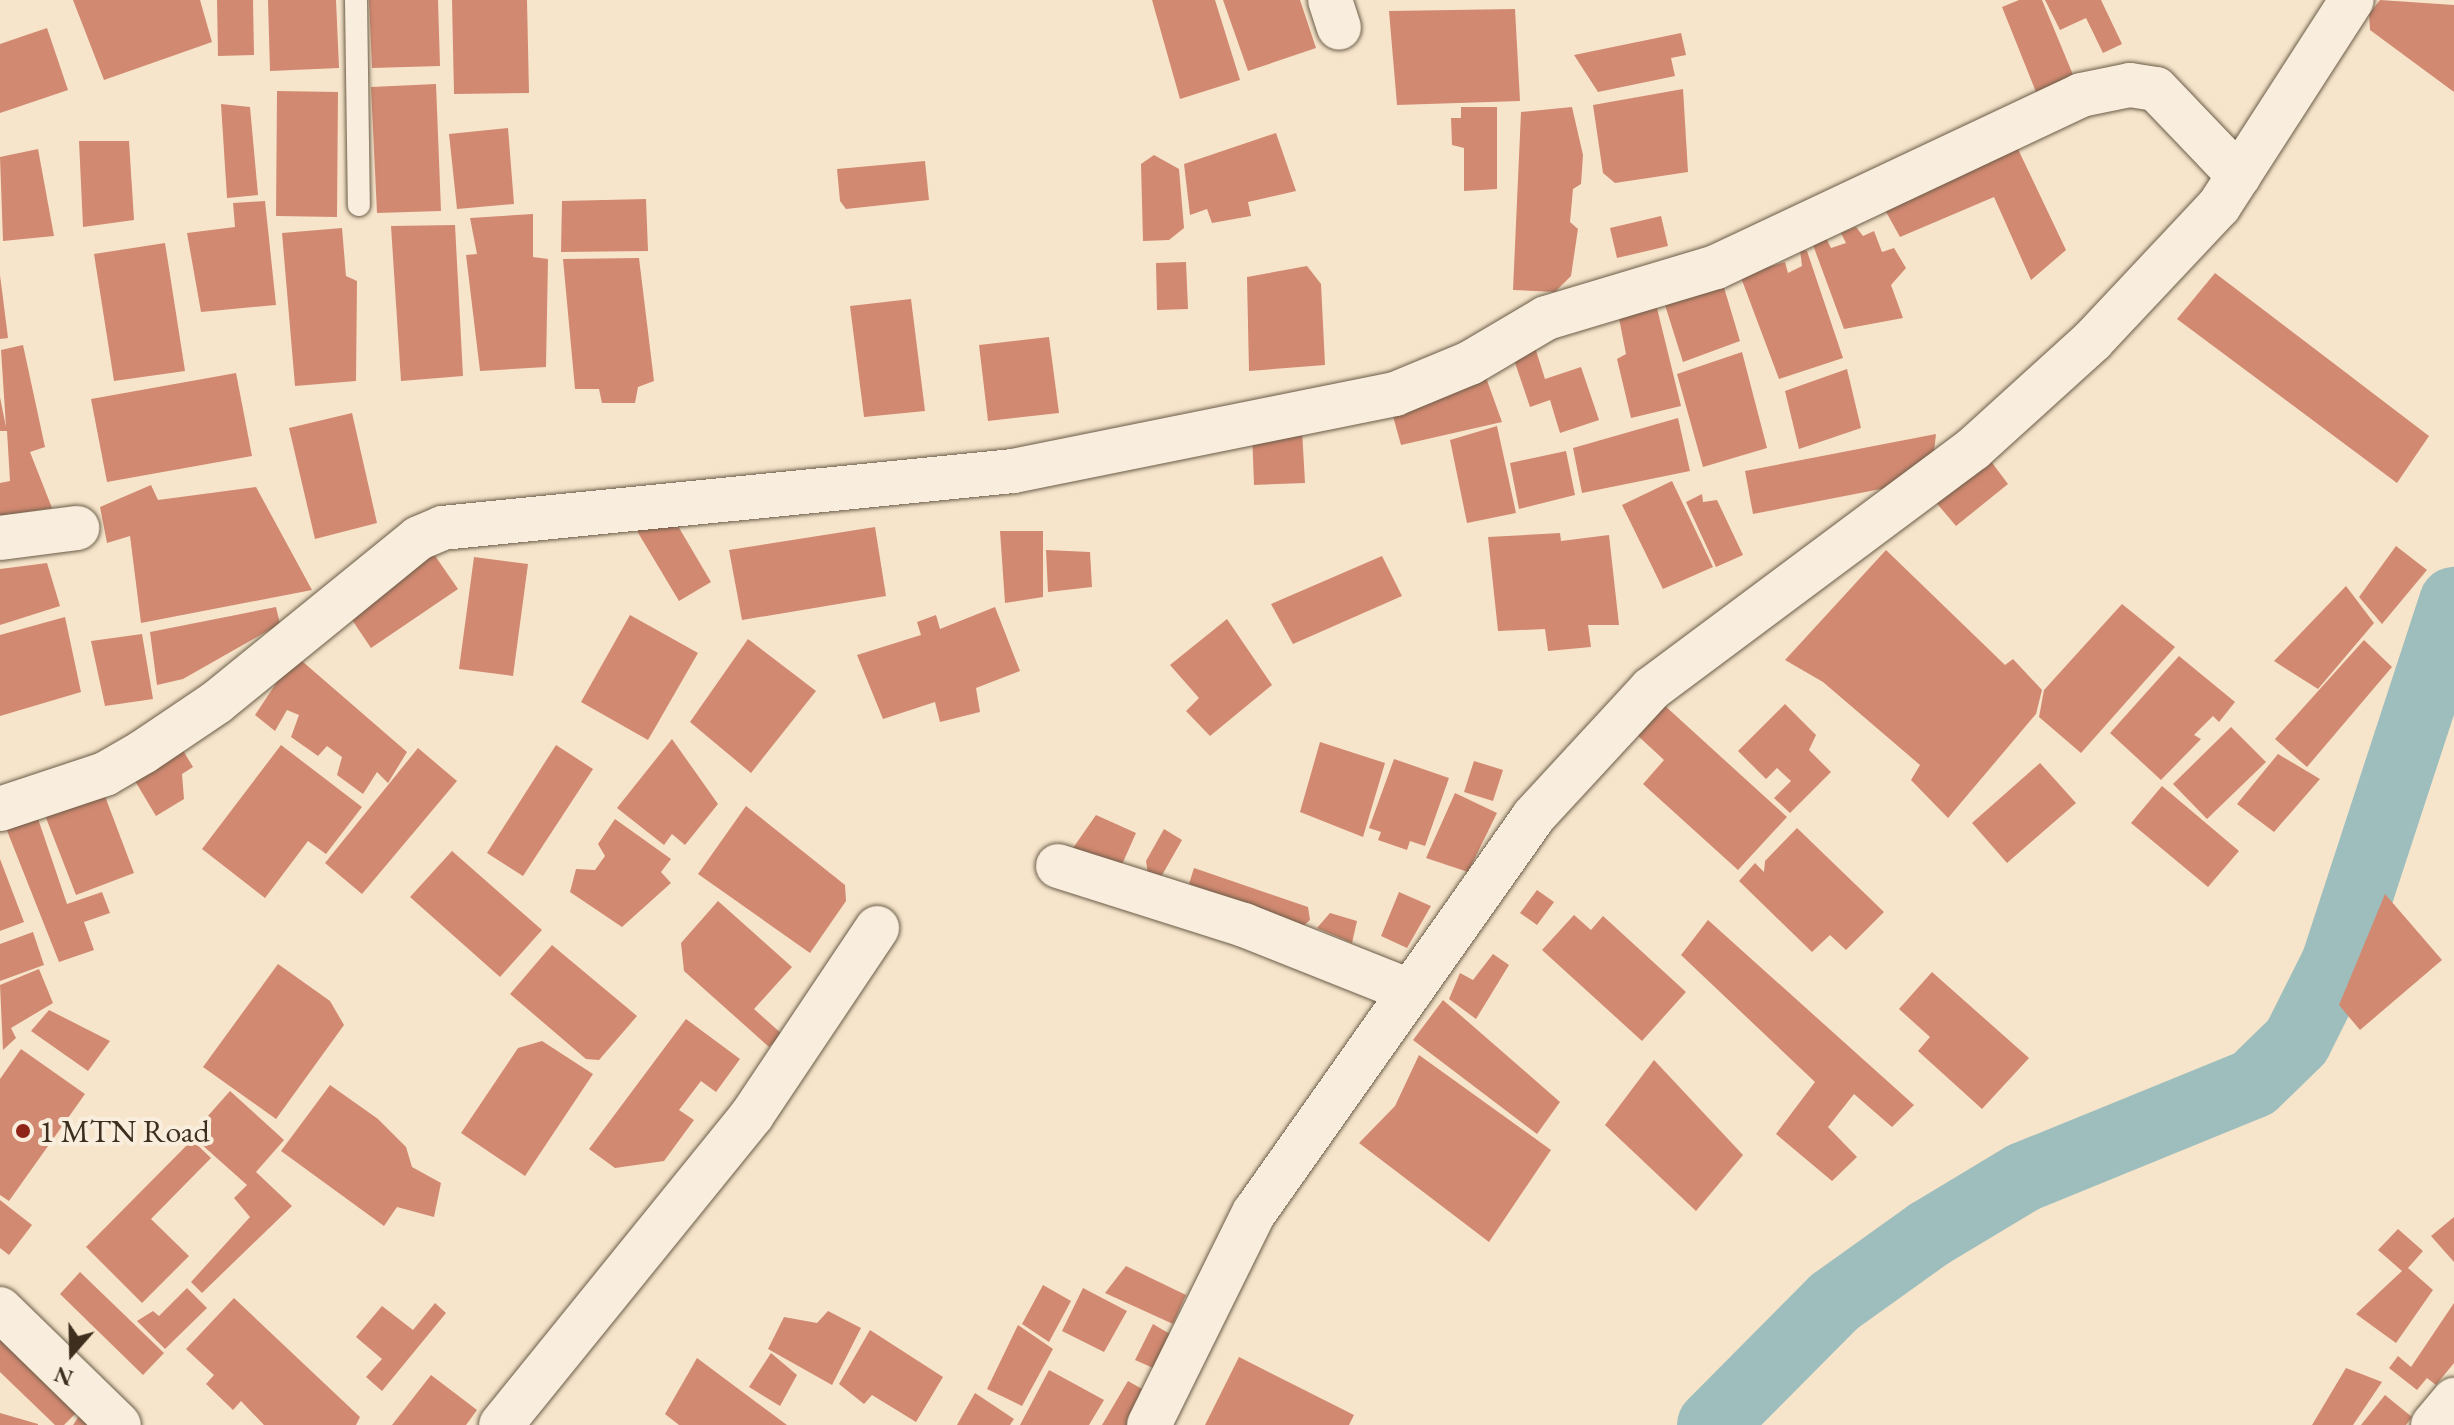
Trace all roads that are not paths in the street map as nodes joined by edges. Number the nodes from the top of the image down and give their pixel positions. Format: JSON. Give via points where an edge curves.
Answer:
{"nodes":[{"id":1,"x":356,"y":0,"type":"edge"},
{"id":2,"x":2352,"y":0,"type":"edge"},
{"id":3,"x":2239,"y":176,"type":"junction"},
{"id":4,"x":359,"y":205,"type":"dead end"},
{"id":5,"x":77,"y":528,"type":"dead end"},
{"id":6,"x":0,"y":538,"type":"edge"},
{"id":7,"x":0,"y":809,"type":"edge"},
{"id":8,"x":1058,"y":866,"type":"dead end"},
{"id":9,"x":877,"y":928,"type":"dead end"},
{"id":10,"x":1410,"y":991,"type":"junction"},
{"id":11,"x":0,"y":1309,"type":"edge"},
{"id":12,"x":2454,"y":1400,"type":"edge"},
{"id":13,"x":119,"y":1425,"type":"edge"},
{"id":14,"x":501,"y":1425,"type":"edge"},
{"id":15,"x":1149,"y":1425,"type":"edge"},
{"id":16,"x":2433,"y":1425,"type":"edge"}],
"edges":[{"from":1,"to":4,"type":"lane"},
{"from":2,"to":3,"type":"street"},
{"from":3,"to":7,"type":"street","via":[[2156,89],[2130,85],[2081,95],[1716,267],[1546,318],[1470,363],[1395,394],[1013,471],[442,528],[419,538],[217,702],[143,752],[105,774]]},
{"from":3,"to":10,"type":"street","via":[[2093,340],[1973,449],[1651,689],[1533,817]]},
{"from":5,"to":6,"type":"street"},
{"from":8,"to":10,"type":"street","via":[[1244,925]]},
{"from":9,"to":14,"type":"street","via":[[752,1115]]},
{"from":10,"to":15,"type":"street","via":[[1254,1213]]},
{"from":11,"to":13,"type":"street"},
{"from":12,"to":16,"type":"street"}]}
